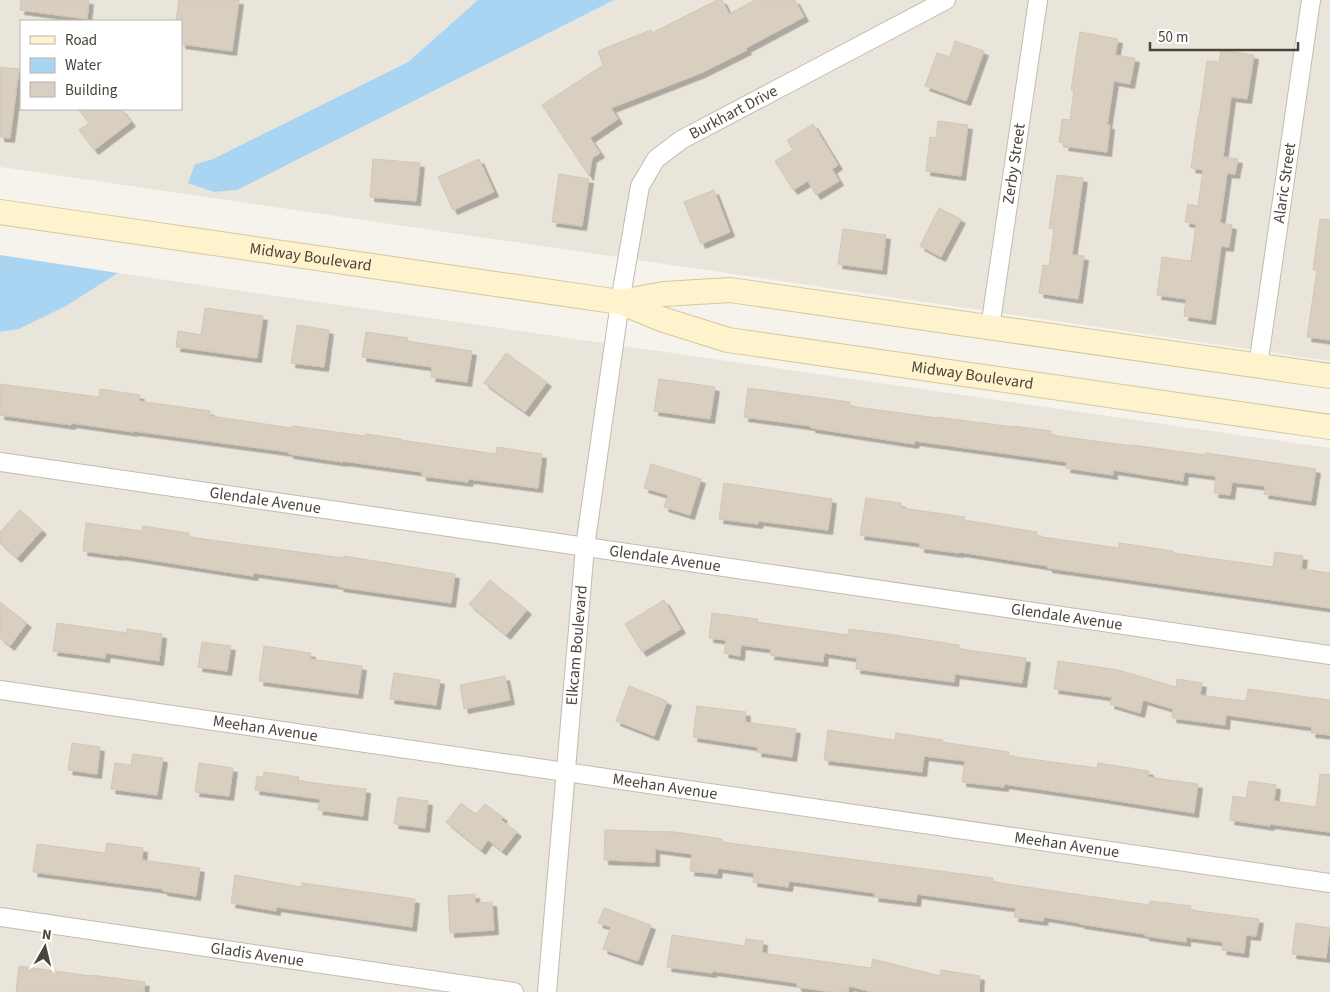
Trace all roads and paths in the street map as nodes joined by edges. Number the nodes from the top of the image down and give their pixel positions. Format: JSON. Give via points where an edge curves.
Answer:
{"nodes":[{"id":1,"x":946,"y":0,"type":"edge"},
{"id":2,"x":1038,"y":0,"type":"edge"},
{"id":3,"x":1311,"y":0,"type":"edge"},
{"id":4,"x":0,"y":212,"type":"edge"},
{"id":5,"x":620,"y":302,"type":"junction"},
{"id":6,"x":990,"y":328,"type":"junction"},
{"id":7,"x":1258,"y":366,"type":"junction"},
{"id":8,"x":1330,"y":376,"type":"edge"},
{"id":9,"x":1330,"y":427,"type":"edge"},
{"id":10,"x":0,"y":462,"type":"edge"},
{"id":11,"x":585,"y":547,"type":"junction"},
{"id":12,"x":1330,"y":656,"type":"edge"},
{"id":13,"x":0,"y":690,"type":"edge"},
{"id":14,"x":566,"y":772,"type":"junction"},
{"id":15,"x":1330,"y":883,"type":"edge"},
{"id":16,"x":0,"y":918,"type":"edge"},
{"id":17,"x":514,"y":992,"type":"edge"},
{"id":18,"x":548,"y":992,"type":"edge"}],
"edges":[{"from":1,"to":5,"type":"street","name":"Burkhart Drive","via":[[681,140],[656,159],[640,186]]},
{"from":2,"to":6,"type":"street","name":"Zerby Street"},
{"from":3,"to":7,"type":"street","name":"Alaric Street"},
{"from":4,"to":5,"type":"street","name":"Midway Boulevard"},
{"from":5,"to":6,"type":"street","name":"Midway Boulevard","via":[[664,294],[730,290]]},
{"from":5,"to":9,"type":"street","name":"Midway Boulevard","via":[[728,340]]},
{"from":5,"to":11,"type":"street","name":"Elkcam Boulevard"},
{"from":6,"to":7,"type":"street","name":"Midway Boulevard"},
{"from":7,"to":8,"type":"street","name":"Midway Boulevard"},
{"from":10,"to":11,"type":"street","name":"Glendale Avenue"},
{"from":11,"to":12,"type":"street","name":"Glendale Avenue"},
{"from":11,"to":14,"type":"street","name":"Elkcam Boulevard"},
{"from":13,"to":14,"type":"street","name":"Meehan Avenue"},
{"from":14,"to":15,"type":"street","name":"Meehan Avenue"},
{"from":14,"to":18,"type":"street","name":"Elkcam Boulevard"},
{"from":16,"to":17,"type":"street","name":"Gladis Avenue"}]}
